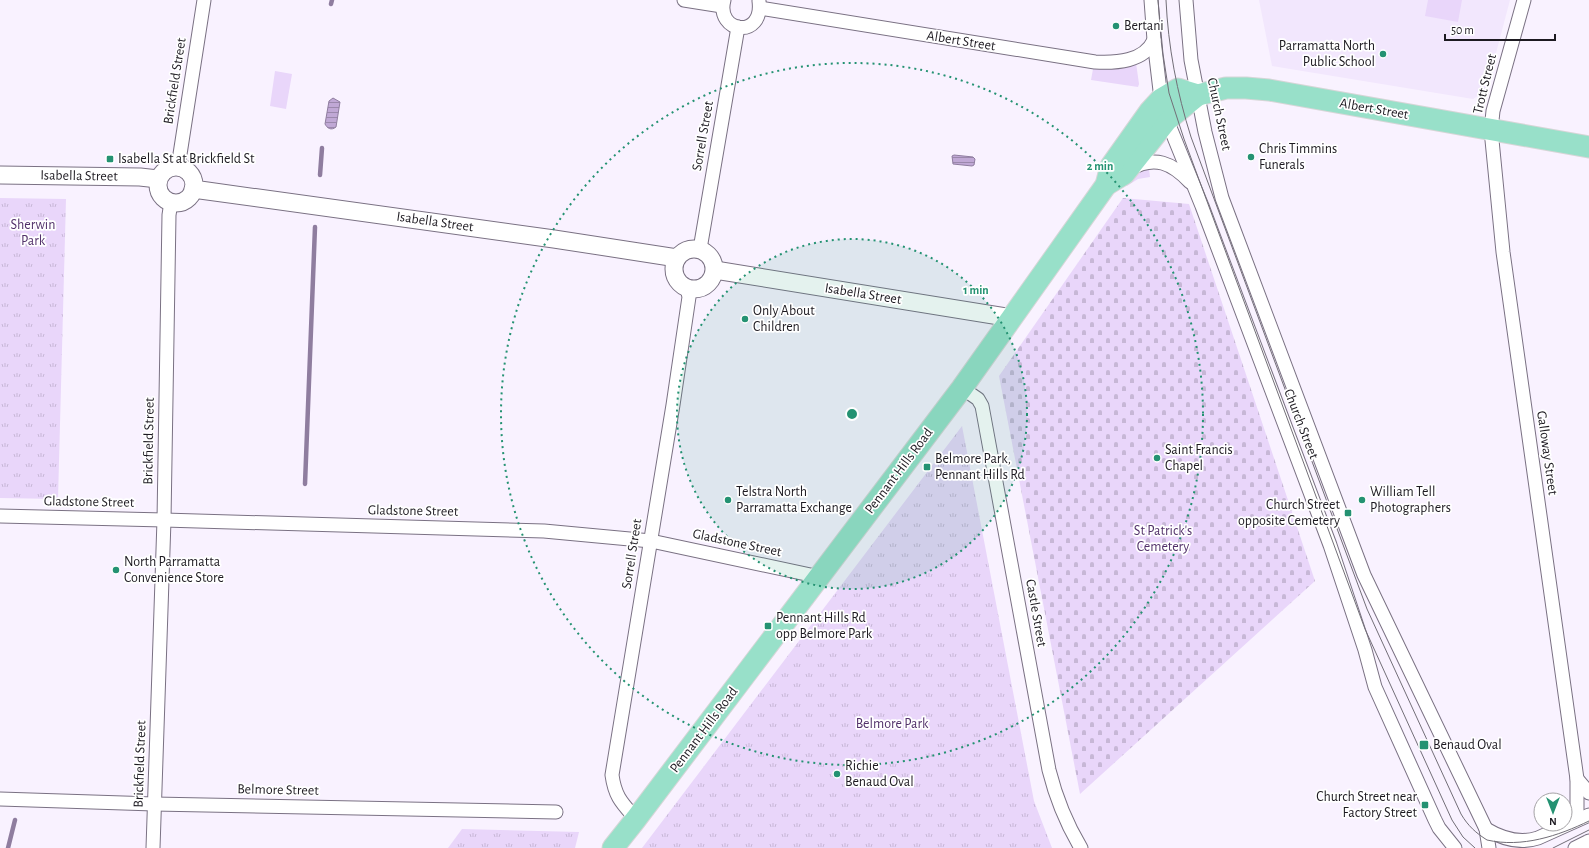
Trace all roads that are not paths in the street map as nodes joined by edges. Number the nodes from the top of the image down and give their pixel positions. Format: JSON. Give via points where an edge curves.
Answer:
{"nodes":[{"id":1,"x":204,"y":0,"type":"edge"},
{"id":2,"x":684,"y":0,"type":"edge"},
{"id":3,"x":1151,"y":0,"type":"edge"},
{"id":4,"x":1186,"y":0,"type":"edge"},
{"id":5,"x":1524,"y":0,"type":"edge"},
{"id":6,"x":723,"y":3,"type":"edge"},
{"id":7,"x":759,"y":4,"type":"edge"},
{"id":8,"x":738,"y":27,"type":"junction"},
{"id":9,"x":1154,"y":40,"type":"junction"},
{"id":10,"x":1198,"y":94,"type":"junction"},
{"id":11,"x":1161,"y":99,"type":"junction"},
{"id":12,"x":1167,"y":120,"type":"junction"},
{"id":13,"x":1490,"y":130,"type":"junction"},
{"id":14,"x":1589,"y":147,"type":"edge"},
{"id":15,"x":178,"y":167,"type":"junction"},
{"id":16,"x":1124,"y":174,"type":"junction"},
{"id":17,"x":0,"y":175,"type":"edge"},
{"id":18,"x":158,"y":179,"type":"junction"},
{"id":19,"x":1106,"y":185,"type":"junction"},
{"id":20,"x":1194,"y":186,"type":"junction"},
{"id":21,"x":193,"y":189,"type":"junction"},
{"id":22,"x":171,"y":202,"type":"junction"},
{"id":23,"x":700,"y":249,"type":"junction"},
{"id":24,"x":677,"y":258,"type":"junction"},
{"id":25,"x":715,"y":270,"type":"junction"},
{"id":26,"x":687,"y":288,"type":"junction"},
{"id":27,"x":1012,"y":318,"type":"junction"},
{"id":28,"x":962,"y":388,"type":"junction"},
{"id":29,"x":0,"y":516,"type":"edge"},
{"id":30,"x":164,"y":520,"type":"junction"},
{"id":31,"x":651,"y":541,"type":"junction"},
{"id":32,"x":820,"y":577,"type":"junction"},
{"id":33,"x":1577,"y":779,"type":"junction"},
{"id":34,"x":1589,"y":793,"type":"edge"},
{"id":35,"x":0,"y":800,"type":"edge"},
{"id":36,"x":154,"y":804,"type":"junction"},
{"id":37,"x":556,"y":812,"type":"dead end"},
{"id":38,"x":1589,"y":814,"type":"edge"},
{"id":39,"x":1573,"y":818,"type":"edge"},
{"id":40,"x":636,"y":819,"type":"junction"},
{"id":41,"x":1573,"y":822,"type":"edge"},
{"id":42,"x":1486,"y":829,"type":"junction"},
{"id":43,"x":1550,"y":832,"type":"edge"},
{"id":44,"x":1589,"y":841,"type":"edge"},
{"id":45,"x":1511,"y":844,"type":"edge"},
{"id":46,"x":153,"y":848,"type":"edge"},
{"id":47,"x":612,"y":848,"type":"edge"},
{"id":48,"x":1081,"y":848,"type":"edge"},
{"id":49,"x":1455,"y":848,"type":"edge"},
{"id":50,"x":1489,"y":848,"type":"edge"},
{"id":51,"x":1575,"y":848,"type":"edge"}],
"edges":[{"from":1,"to":15,"type":"street","name":"Brickfield Street"},
{"from":2,"to":6,"type":"street"},
{"from":3,"to":9,"type":"street","name":"Church Street"},
{"from":4,"to":10,"type":"street","name":"Church Street","via":[[1190,52]]},
{"from":5,"to":13,"type":"street","name":"Trott Street"},
{"from":6,"to":8,"type":"street","via":[[726,19],[731,25]]},
{"from":7,"to":8,"type":"street","via":[[760,14],[752,24]]},
{"from":7,"to":9,"type":"street","name":"Albert Street","via":[[1081,60],[1109,62],[1133,58],[1149,49]]},
{"from":8,"to":23,"type":"street","name":"Sorrell Street"},
{"from":9,"to":11,"type":"street","name":"Church Street"},
{"from":10,"to":11,"type":"main road","name":"Albert Street","via":[[1178,89]]},
{"from":10,"to":12,"type":"main road","name":"Pennant Hills Road"},
{"from":10,"to":13,"type":"main road","name":"Albert Street","via":[[1226,88],[1269,90]]},
{"from":10,"to":42,"type":"street","name":"Church Street","via":[[1222,198],[1353,547]]},
{"from":11,"to":12,"type":"street","name":"Church Street"},
{"from":11,"to":19,"type":"main road","name":"Pennant Hills Road","via":[[1111,166]]},
{"from":12,"to":16,"type":"main road","name":"Pennant Hills Road"},
{"from":12,"to":20,"type":"street","name":"Church Street"},
{"from":13,"to":14,"type":"main road","name":"Albert Street"},
{"from":13,"to":33,"type":"street","name":"Galloway Street","via":[[1503,252]]},
{"from":15,"to":18,"type":"street","via":[[166,169]]},
{"from":15,"to":21,"type":"street","via":[[189,172],[194,183]]},
{"from":16,"to":19,"type":"main road","name":"Pennant Hills Road"},
{"from":16,"to":20,"type":"street","via":[[1144,163],[1158,162],[1180,172]]},
{"from":17,"to":18,"type":"street","name":"Isabella Street"},
{"from":18,"to":22,"type":"street","via":[[161,196]]},
{"from":19,"to":27,"type":"main road","name":"Pennant Hills Road"},
{"from":20,"to":49,"type":"street","name":"Church Street","via":[[1330,545],[1366,650],[1375,687],[1437,824]]},
{"from":21,"to":22,"type":"street","via":[[183,201]]},
{"from":21,"to":24,"type":"street","name":"Isabella Street"},
{"from":22,"to":30,"type":"street","name":"Brickfield Street"},
{"from":23,"to":24,"type":"street","via":[[686,250]]},
{"from":23,"to":25,"type":"street","via":[[713,260]]},
{"from":24,"to":26,"type":"street","via":[[674,274]]},
{"from":25,"to":26,"type":"street","via":[[709,283],[703,287]]},
{"from":25,"to":27,"type":"street","name":"Isabella Street"},
{"from":26,"to":31,"type":"street","name":"Sorrell Street","via":[[688,305]]},
{"from":27,"to":28,"type":"main road","name":"Pennant Hills Road"},
{"from":28,"to":32,"type":"main road","name":"Pennant Hills Road"},
{"from":28,"to":48,"type":"street","name":"Castle Street","via":[[978,399],[982,406],[1049,770],[1063,815]]},
{"from":29,"to":30,"type":"street","name":"Gladstone Street"},
{"from":30,"to":31,"type":"street","name":"Gladstone Street","via":[[526,530]]},
{"from":30,"to":36,"type":"street","name":"Brickfield Street"},
{"from":31,"to":32,"type":"street","name":"Gladstone Street"},
{"from":31,"to":40,"type":"street","name":"Sorrell Street","via":[[612,775],[618,798]]},
{"from":32,"to":40,"type":"main road","name":"Pennant Hills Road"},
{"from":33,"to":34,"type":"street"},
{"from":33,"to":39,"type":"street","name":"Galloway Street","via":[[1577,810]]},
{"from":35,"to":36,"type":"street","name":"Belmore Street"},
{"from":36,"to":37,"type":"street","name":"Belmore Street"},
{"from":36,"to":46,"type":"street","name":"Brickfield Street"},
{"from":38,"to":41,"type":"street"},
{"from":40,"to":47,"type":"main road","name":"Pennant Hills Road"},
{"from":42,"to":45,"type":"street"},
{"from":42,"to":50,"type":"street","name":"Church Street"},
{"from":43,"to":45,"type":"street","via":[[1534,839]]},
{"from":44,"to":51,"type":"street"}]}
